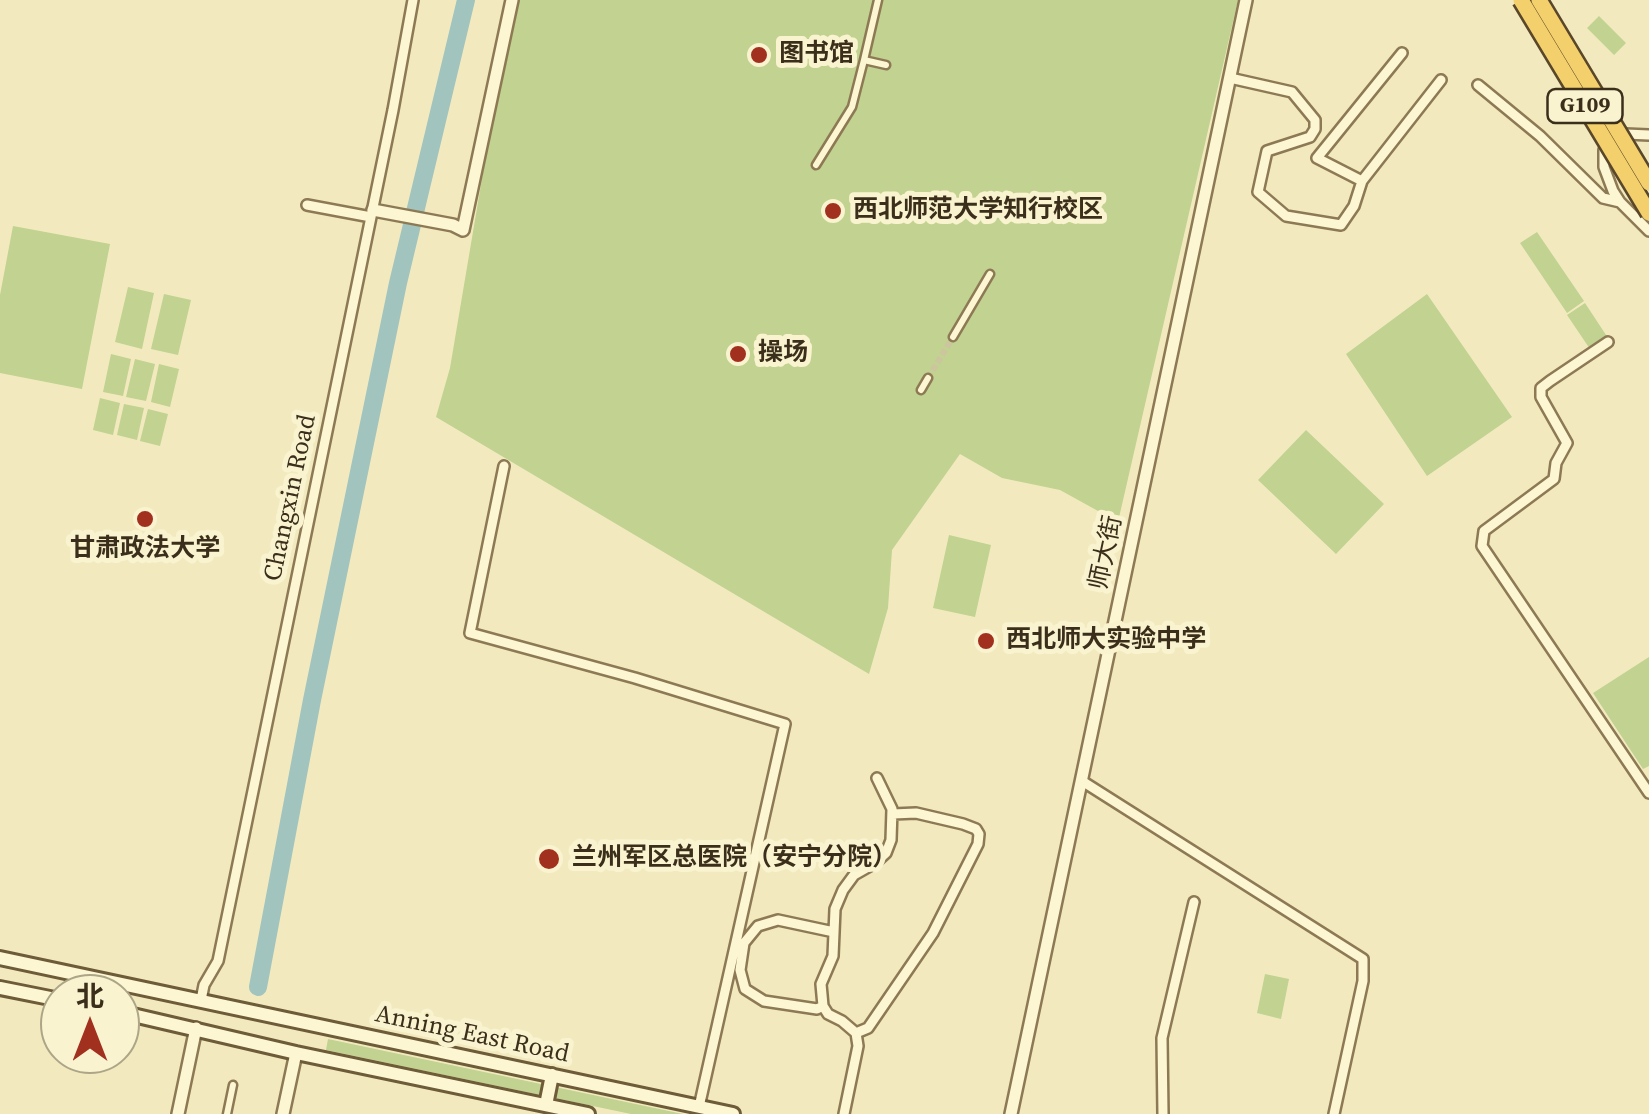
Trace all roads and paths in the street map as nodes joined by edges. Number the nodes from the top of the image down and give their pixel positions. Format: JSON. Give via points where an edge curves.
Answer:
{"nodes":[{"id":1,"x":413,"y":0,"type":"edge"},
{"id":2,"x":512,"y":0,"type":"edge"},
{"id":3,"x":878,"y":0,"type":"edge"},
{"id":4,"x":1246,"y":0,"type":"edge"},
{"id":5,"x":1521,"y":0,"type":"edge"},
{"id":6,"x":1539,"y":0,"type":"edge"},
{"id":7,"x":1402,"y":53,"type":"dead end"},
{"id":8,"x":864,"y":60,"type":"junction"},
{"id":9,"x":886,"y":65,"type":"dead end"},
{"id":10,"x":1230,"y":78,"type":"junction"},
{"id":11,"x":1441,"y":80,"type":"dead end"},
{"id":12,"x":1478,"y":85,"type":"dead end"},
{"id":13,"x":1649,"y":135,"type":"edge"},
{"id":14,"x":816,"y":164,"type":"dead end"},
{"id":15,"x":1362,"y":182,"type":"junction"},
{"id":16,"x":1649,"y":183,"type":"edge"},
{"id":17,"x":1620,"y":202,"type":"junction"},
{"id":18,"x":307,"y":205,"type":"dead end"},
{"id":19,"x":1649,"y":212,"type":"edge"},
{"id":20,"x":372,"y":214,"type":"junction"},
{"id":21,"x":1649,"y":232,"type":"edge"},
{"id":22,"x":990,"y":274,"type":"dead end"},
{"id":23,"x":953,"y":338,"type":"tunnel mouth"},
{"id":24,"x":1608,"y":342,"type":"dead end"},
{"id":25,"x":928,"y":378,"type":"tunnel mouth"},
{"id":26,"x":921,"y":390,"type":"dead end"},
{"id":27,"x":504,"y":466,"type":"dead end"},
{"id":28,"x":1644,"y":776,"type":"edge"},
{"id":29,"x":877,"y":778,"type":"dead end"},
{"id":30,"x":1082,"y":781,"type":"junction"},
{"id":31,"x":1649,"y":793,"type":"edge"},
{"id":32,"x":893,"y":814,"type":"junction"},
{"id":33,"x":1194,"y":902,"type":"dead end"},
{"id":34,"x":834,"y":932,"type":"junction"},
{"id":35,"x":0,"y":958,"type":"edge"},
{"id":36,"x":0,"y":988,"type":"edge"},
{"id":37,"x":40,"y":996,"type":"edge"},
{"id":38,"x":201,"y":1000,"type":"junction"},
{"id":39,"x":823,"y":1006,"type":"junction"},
{"id":40,"x":140,"y":1016,"type":"edge"},
{"id":41,"x":196,"y":1028,"type":"junction"},
{"id":42,"x":856,"y":1033,"type":"junction"},
{"id":43,"x":296,"y":1053,"type":"junction"},
{"id":44,"x":552,"y":1075,"type":"junction"},
{"id":45,"x":233,"y":1085,"type":"dead end"},
{"id":46,"x":546,"y":1105,"type":"junction"},
{"id":47,"x":698,"y":1107,"type":"junction"},
{"id":48,"x":178,"y":1114,"type":"edge"},
{"id":49,"x":227,"y":1114,"type":"edge"},
{"id":50,"x":283,"y":1114,"type":"edge"},
{"id":51,"x":588,"y":1114,"type":"edge"},
{"id":52,"x":733,"y":1114,"type":"edge"},
{"id":53,"x":844,"y":1114,"type":"edge"},
{"id":54,"x":1011,"y":1114,"type":"edge"},
{"id":55,"x":1162,"y":1114,"type":"edge"},
{"id":56,"x":1334,"y":1114,"type":"edge"}],
"edges":[{"from":1,"to":20,"type":"street","name":"Changxin Road"},
{"from":2,"to":20,"type":"street","via":[[463,230]]},
{"from":3,"to":8,"type":"street"},
{"from":4,"to":10,"type":"street","name":"师大街"},
{"from":5,"to":19,"type":"highway","number":"G109","bridge":true},
{"from":6,"to":16,"type":"highway","number":"G109","bridge":true},
{"from":7,"to":15,"type":"street","via":[[1317,158]]},
{"from":8,"to":9,"type":"street"},
{"from":8,"to":14,"type":"street","via":[[852,107]]},
{"from":10,"to":15,"type":"street","via":[[1292,92],[1314,120],[1310,137],[1267,151],[1258,192],[1286,216],[1341,225]]},
{"from":10,"to":30,"type":"street","name":"师大街"},
{"from":11,"to":15,"type":"street"},
{"from":12,"to":17,"type":"street","via":[[1602,198]]},
{"from":13,"to":17,"type":"street","via":[[1626,134],[1604,150]]},
{"from":17,"to":21,"type":"street"},
{"from":18,"to":20,"type":"street"},
{"from":20,"to":38,"type":"street","name":"Changxin Road","via":[[218,961]]},
{"from":22,"to":23,"type":"street"},
{"from":24,"to":28,"type":"street","via":[[1541,388],[1567,442],[1554,479],[1484,532],[1482,546]]},
{"from":25,"to":26,"type":"street"},
{"from":27,"to":47,"type":"street","via":[[470,633],[785,724]]},
{"from":28,"to":31,"type":"street"},
{"from":29,"to":32,"type":"street"},
{"from":30,"to":54,"type":"street","name":"师大街"},
{"from":30,"to":56,"type":"street","via":[[1363,959]]},
{"from":32,"to":34,"type":"street","via":[[886,853],[843,890]]},
{"from":32,"to":42,"type":"street","via":[[963,824],[976,830],[978,844],[933,933],[868,1028]]},
{"from":33,"to":55,"type":"street","via":[[1162,1038]]},
{"from":34,"to":39,"type":"street","via":[[834,956],[821,984]]},
{"from":34,"to":39,"type":"street","via":[[778,920],[758,926],[742,956],[745,989],[764,1001]]},
{"from":35,"to":38,"type":"main road","name":"Anning East Road"},
{"from":36,"to":37,"type":"main road"},
{"from":38,"to":44,"type":"main road","name":"Anning East Road"},
{"from":39,"to":42,"type":"street"},
{"from":40,"to":41,"type":"main road"},
{"from":41,"to":43,"type":"main road"},
{"from":41,"to":48,"type":"street"},
{"from":42,"to":53,"type":"street"},
{"from":43,"to":46,"type":"main road"},
{"from":43,"to":50,"type":"street"},
{"from":44,"to":46,"type":"main road"},
{"from":44,"to":47,"type":"main road","name":"Anning East Road"},
{"from":45,"to":49,"type":"street"},
{"from":46,"to":51,"type":"main road"},
{"from":47,"to":52,"type":"main road","name":"Anning East Road"}]}
